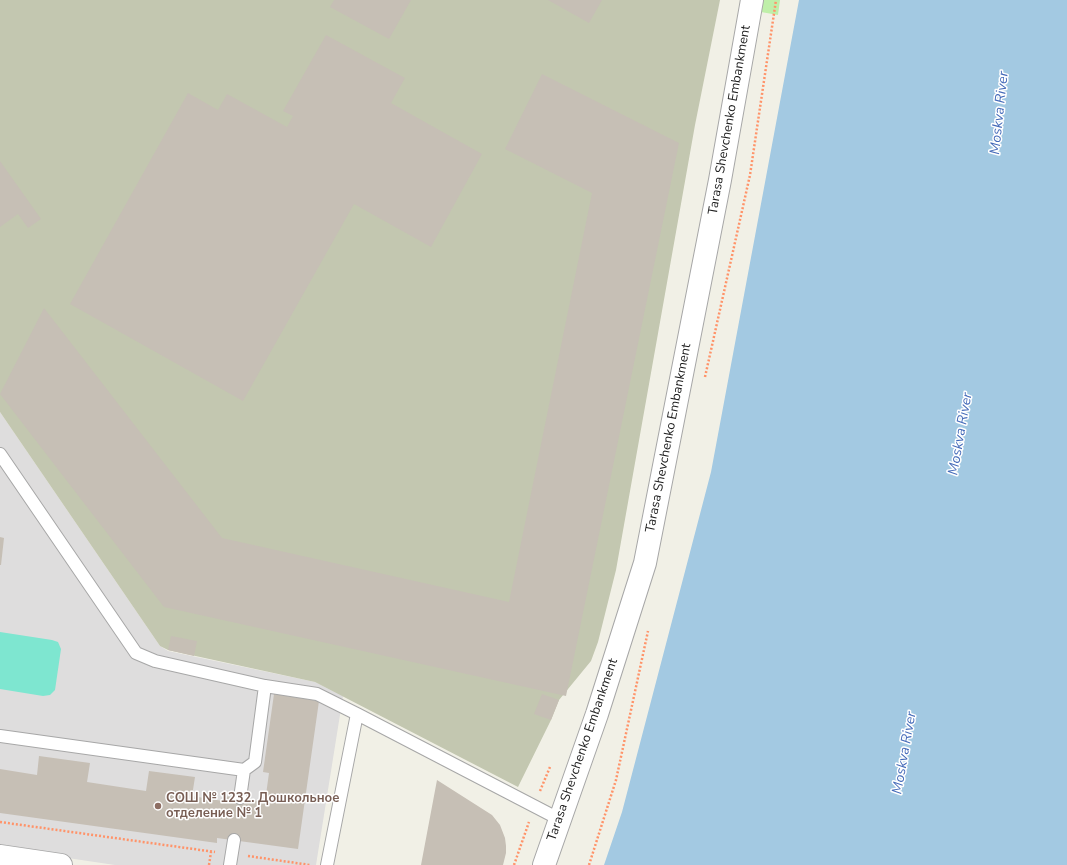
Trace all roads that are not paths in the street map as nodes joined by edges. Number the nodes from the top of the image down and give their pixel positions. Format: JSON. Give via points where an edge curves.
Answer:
{"nodes":[{"id":1,"x":752,"y":0,"type":"edge"},
{"id":2,"x":0,"y":454,"type":"edge"},
{"id":3,"x":266,"y":686,"type":"junction"},
{"id":4,"x":357,"y":714,"type":"junction"},
{"id":5,"x":0,"y":736,"type":"edge"},
{"id":6,"x":244,"y":770,"type":"junction"},
{"id":7,"x":240,"y":798,"type":"dead end"},
{"id":8,"x":559,"y":819,"type":"junction"},
{"id":9,"x":234,"y":840,"type":"dead end"},
{"id":10,"x":0,"y":856,"type":"edge"},
{"id":11,"x":231,"y":860,"type":"edge"},
{"id":12,"x":61,"y":865,"type":"edge"},
{"id":13,"x":327,"y":865,"type":"edge"},
{"id":14,"x":544,"y":865,"type":"edge"}],
"edges":[{"from":1,"to":8,"type":"street","name":"Tarasa Shevchenko Embankment","via":[[720,180],[645,563],[597,714]]},
{"from":2,"to":3,"type":"lane","via":[[136,653],[155,661]]},
{"from":3,"to":4,"type":"lane","via":[[317,694]]},
{"from":3,"to":6,"type":"lane","via":[[255,762]]},
{"from":4,"to":8,"type":"lane"},
{"from":4,"to":13,"type":"lane"},
{"from":5,"to":6,"type":"lane"},
{"from":6,"to":7,"type":"lane"},
{"from":8,"to":14,"type":"street","name":"Tarasa Shevchenko Embankment"},
{"from":9,"to":11,"type":"lane"},
{"from":10,"to":12,"type":"street"}]}
